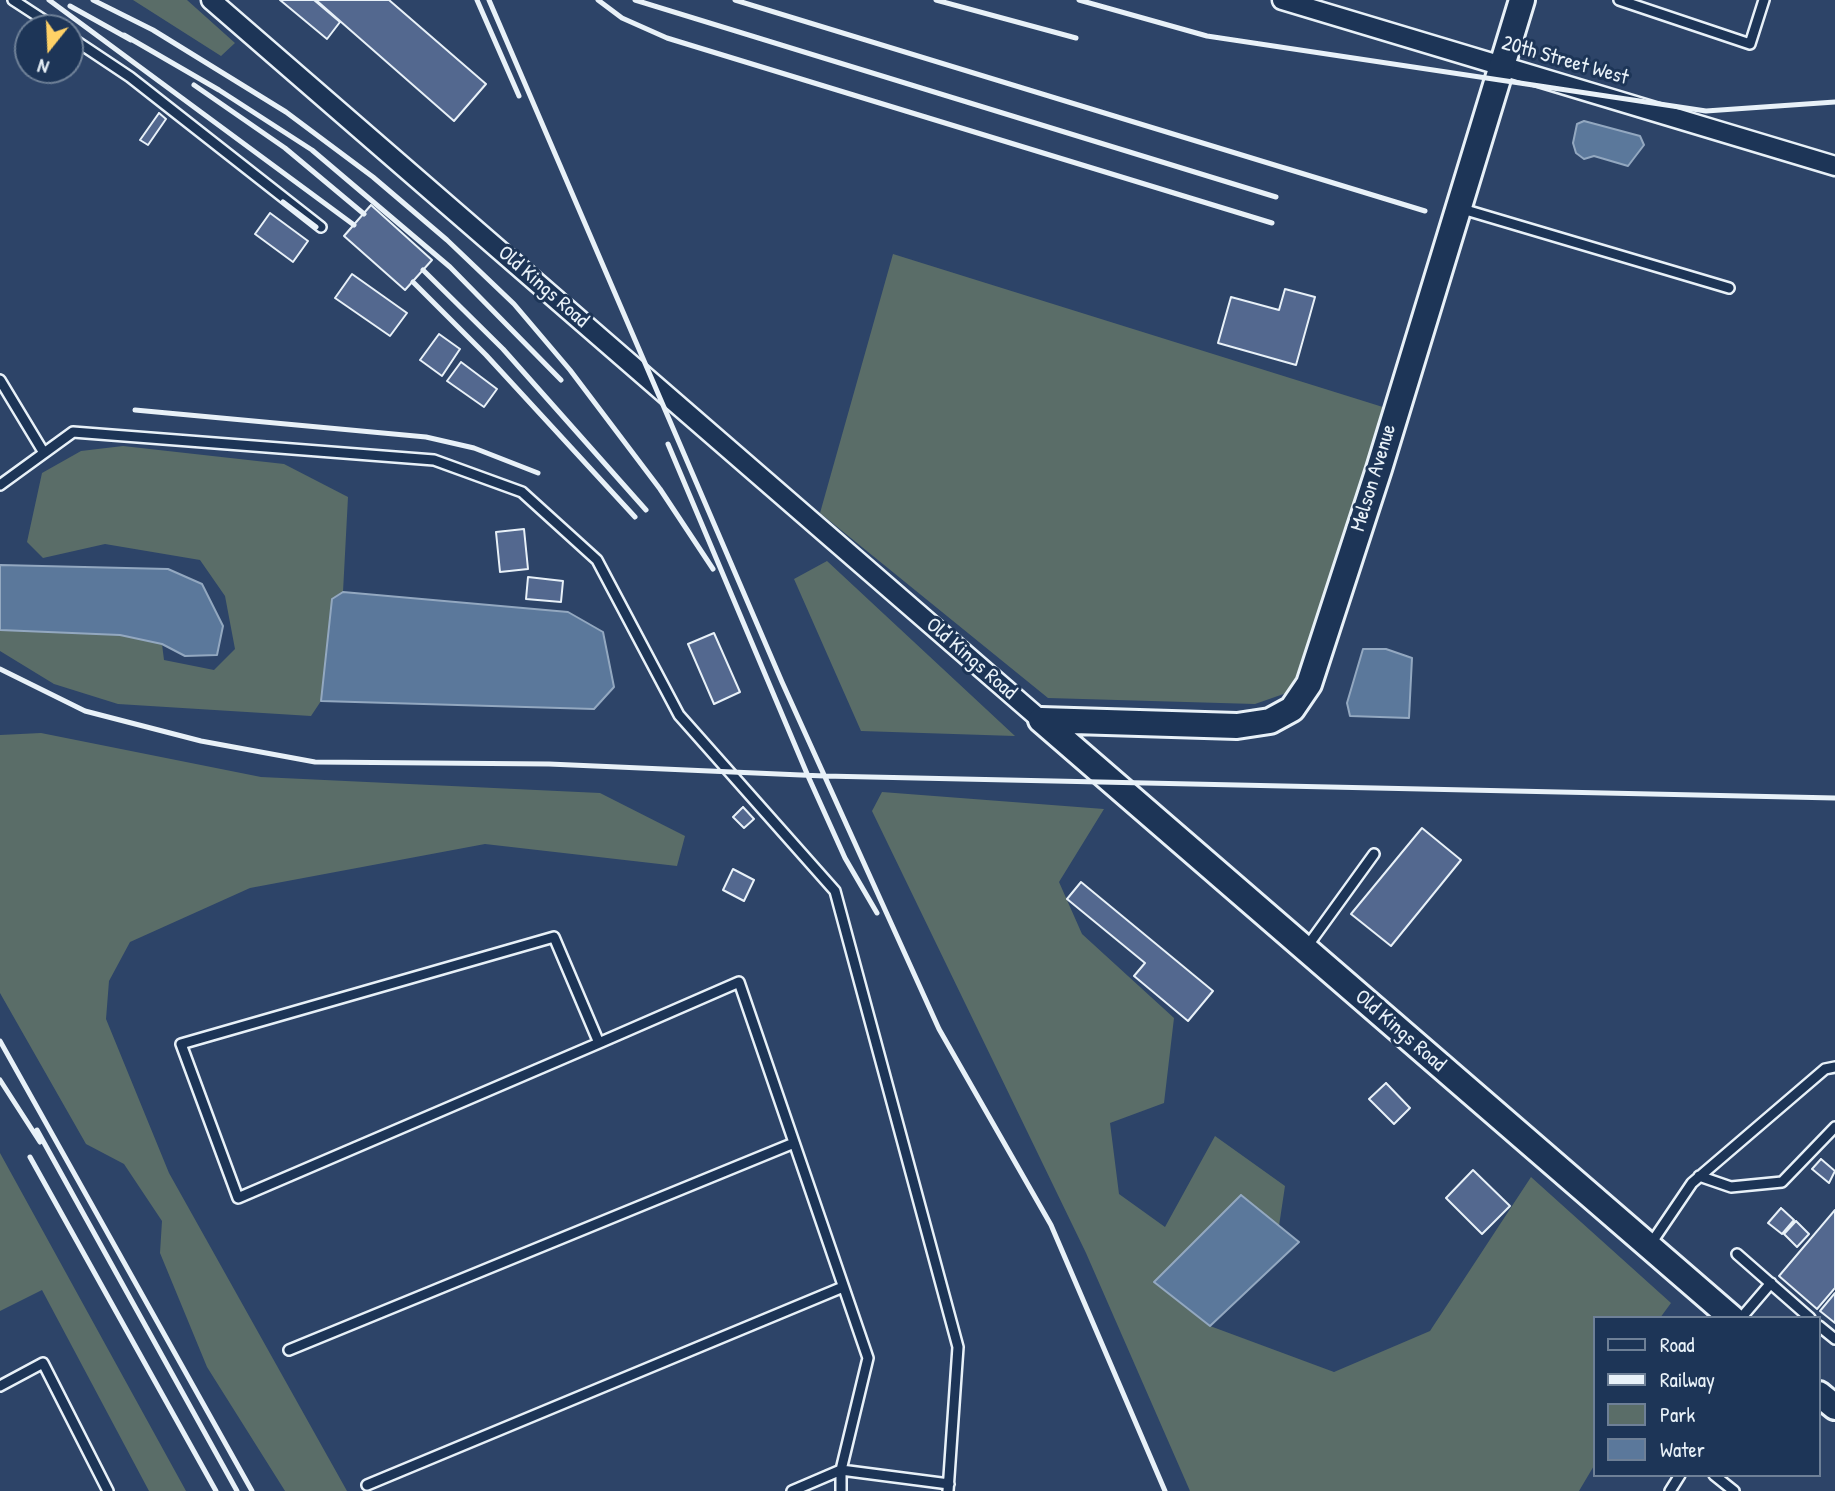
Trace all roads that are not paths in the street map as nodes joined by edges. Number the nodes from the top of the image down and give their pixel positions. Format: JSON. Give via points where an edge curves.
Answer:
{"nodes":[{"id":1,"x":13,"y":0,"type":"edge"},
{"id":2,"x":211,"y":0,"type":"edge"},
{"id":3,"x":1282,"y":0,"type":"edge"},
{"id":4,"x":1522,"y":0,"type":"edge"},
{"id":5,"x":1619,"y":0,"type":"edge"},
{"id":6,"x":1764,"y":0,"type":"edge"},
{"id":7,"x":34,"y":14,"type":"edge"},
{"id":8,"x":84,"y":46,"type":"edge"},
{"id":9,"x":1502,"y":66,"type":"junction"},
{"id":10,"x":1835,"y":166,"type":"edge"},
{"id":11,"x":1458,"y":207,"type":"junction"},
{"id":12,"x":321,"y":227,"type":"dead end"},
{"id":13,"x":1729,"y":288,"type":"dead end"},
{"id":14,"x":0,"y":380,"type":"edge"},
{"id":15,"x":44,"y":453,"type":"junction"},
{"id":16,"x":0,"y":485,"type":"edge"},
{"id":17,"x":1041,"y":720,"type":"junction"},
{"id":18,"x":1374,"y":854,"type":"dead end"},
{"id":19,"x":1305,"y":949,"type":"junction"},
{"id":20,"x":599,"y":1043,"type":"junction"},
{"id":21,"x":1835,"y":1067,"type":"edge"},
{"id":22,"x":1835,"y":1127,"type":"edge"},
{"id":23,"x":794,"y":1143,"type":"junction"},
{"id":24,"x":1699,"y":1176,"type":"junction"},
{"id":25,"x":1649,"y":1246,"type":"junction"},
{"id":26,"x":1737,"y":1254,"type":"dead end"},
{"id":27,"x":1771,"y":1283,"type":"junction"},
{"id":28,"x":843,"y":1287,"type":"junction"},
{"id":29,"x":1730,"y":1316,"type":"edge"},
{"id":30,"x":1743,"y":1316,"type":"edge"},
{"id":31,"x":1808,"y":1316,"type":"edge"},
{"id":32,"x":1821,"y":1328,"type":"edge"},
{"id":33,"x":1835,"y":1339,"type":"edge"},
{"id":34,"x":289,"y":1350,"type":"dead end"},
{"id":35,"x":0,"y":1386,"type":"edge"},
{"id":36,"x":1821,"y":1396,"type":"edge"},
{"id":37,"x":1835,"y":1407,"type":"edge"},
{"id":38,"x":841,"y":1470,"type":"junction"},
{"id":39,"x":1716,"y":1477,"type":"edge"},
{"id":40,"x":367,"y":1485,"type":"dead end"},
{"id":41,"x":948,"y":1487,"type":"edge"},
{"id":42,"x":108,"y":1491,"type":"edge"},
{"id":43,"x":792,"y":1491,"type":"edge"},
{"id":44,"x":841,"y":1491,"type":"edge"},
{"id":45,"x":1734,"y":1491,"type":"edge"}],
"edges":[{"from":1,"to":7,"type":"lane"},
{"from":2,"to":17,"type":"street","name":"Old Kings Road"},
{"from":3,"to":9,"type":"street","name":"20th Street West"},
{"from":4,"to":9,"type":"street","name":"Melson Avenue"},
{"from":5,"to":6,"type":"lane","via":[[1749,44]]},
{"from":8,"to":12,"type":"lane"},
{"from":9,"to":10,"type":"street","name":"20th Street West"},
{"from":9,"to":11,"type":"street","name":"Melson Avenue"},
{"from":11,"to":13,"type":"lane"},
{"from":11,"to":17,"type":"street","name":"Melson Avenue","via":[[1309,684],[1292,709],[1270,721],[1237,726]]},
{"from":14,"to":15,"type":"lane"},
{"from":15,"to":16,"type":"lane"},
{"from":15,"to":41,"type":"lane","via":[[74,432],[434,460],[522,492],[597,560],[679,715],[835,891],[958,1347]]},
{"from":17,"to":19,"type":"street","name":"Old Kings Road"},
{"from":18,"to":19,"type":"lane"},
{"from":19,"to":25,"type":"street","name":"Old Kings Road"},
{"from":20,"to":20,"type":"lane","via":[[239,1198],[181,1044],[554,937]]},
{"from":20,"to":23,"type":"lane","via":[[740,982]]},
{"from":21,"to":24,"type":"lane","via":[[1825,1069]]},
{"from":22,"to":24,"type":"lane","via":[[1782,1182],[1731,1187]]},
{"from":23,"to":28,"type":"lane"},
{"from":23,"to":34,"type":"lane"},
{"from":24,"to":25,"type":"lane"},
{"from":25,"to":29,"type":"street","name":"Old Kings Road"},
{"from":26,"to":27,"type":"lane"},
{"from":27,"to":30,"type":"lane"},
{"from":27,"to":31,"type":"lane"},
{"from":28,"to":38,"type":"lane","via":[[868,1358]]},
{"from":28,"to":40,"type":"lane"},
{"from":32,"to":33,"type":"lane"},
{"from":35,"to":42,"type":"lane","via":[[43,1363]]},
{"from":36,"to":37,"type":"street"},
{"from":38,"to":41,"type":"lane"},
{"from":38,"to":43,"type":"lane"},
{"from":38,"to":44,"type":"lane"},
{"from":39,"to":45,"type":"lane"}]}
